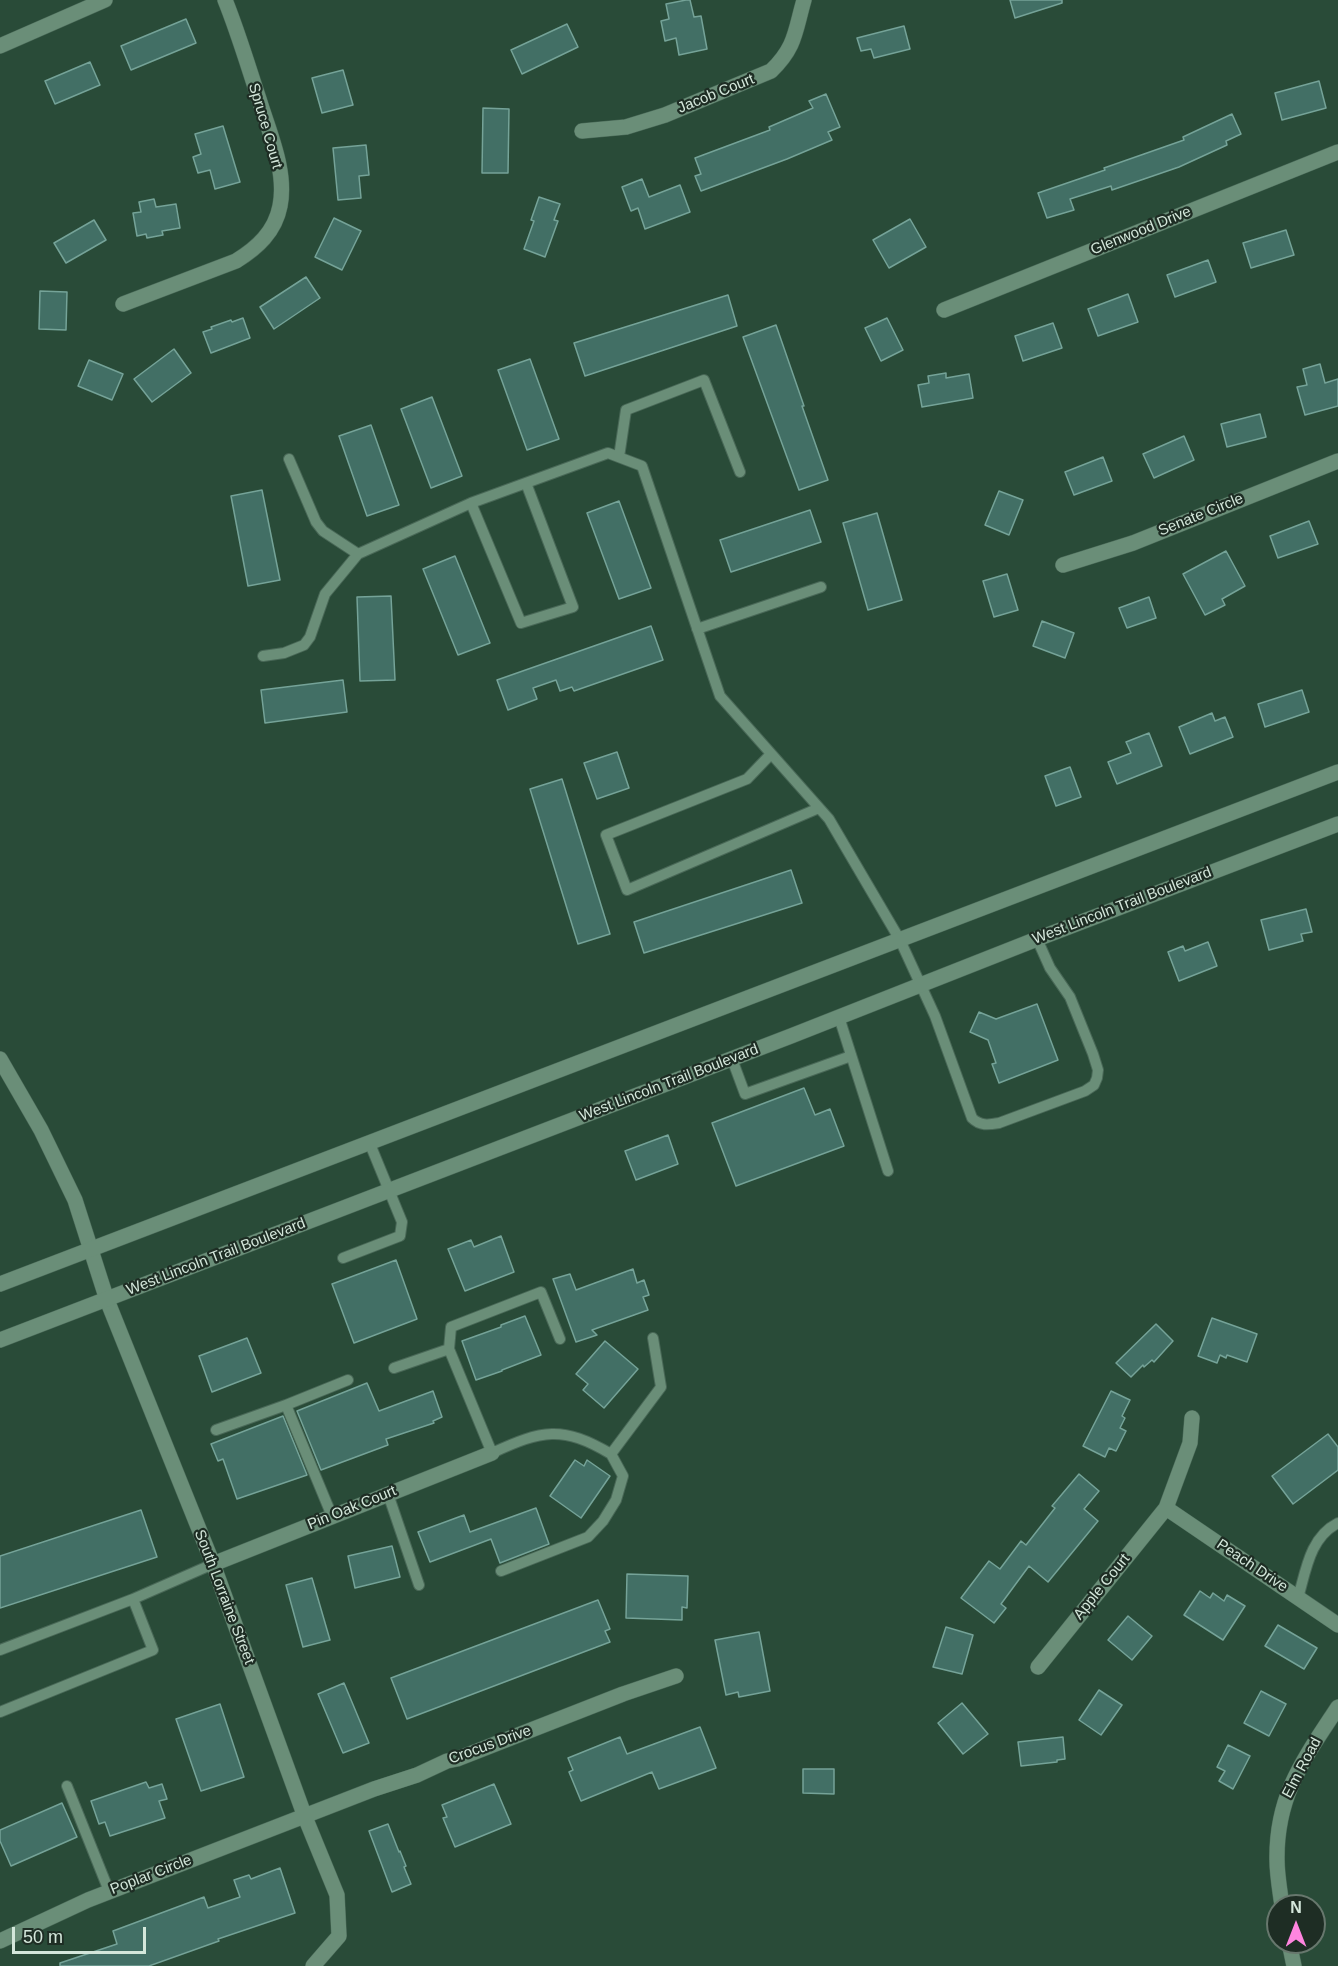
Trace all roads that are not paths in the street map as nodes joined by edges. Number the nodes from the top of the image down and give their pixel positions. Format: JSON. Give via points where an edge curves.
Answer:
{"nodes":[{"id":1,"x":105,"y":0,"type":"edge"},
{"id":2,"x":225,"y":0,"type":"edge"},
{"id":3,"x":804,"y":0,"type":"edge"},
{"id":4,"x":0,"y":46,"type":"edge"},
{"id":5,"x":582,"y":131,"type":"dead end"},
{"id":6,"x":1338,"y":152,"type":"edge"},
{"id":7,"x":123,"y":304,"type":"dead end"},
{"id":8,"x":944,"y":310,"type":"dead end"},
{"id":9,"x":619,"y":457,"type":"junction"},
{"id":10,"x":289,"y":459,"type":"dead end"},
{"id":11,"x":1338,"y":461,"type":"edge"},
{"id":12,"x":740,"y":472,"type":"dead end"},
{"id":13,"x":526,"y":483,"type":"junction"},
{"id":14,"x":471,"y":503,"type":"junction"},
{"id":15,"x":358,"y":554,"type":"junction"},
{"id":16,"x":1063,"y":565,"type":"dead end"},
{"id":17,"x":821,"y":587,"type":"dead end"},
{"id":18,"x":697,"y":629,"type":"junction"},
{"id":19,"x":263,"y":656,"type":"dead end"},
{"id":20,"x":771,"y":754,"type":"junction"},
{"id":21,"x":1338,"y":772,"type":"edge"},
{"id":22,"x":819,"y":808,"type":"junction"},
{"id":23,"x":1338,"y":824,"type":"edge"},
{"id":24,"x":1037,"y":939,"type":"junction"},
{"id":25,"x":900,"y":940,"type":"junction"},
{"id":26,"x":921,"y":985,"type":"junction"},
{"id":27,"x":839,"y":1017,"type":"junction"},
{"id":28,"x":851,"y":1056,"type":"junction"},
{"id":29,"x":0,"y":1059,"type":"edge"},
{"id":30,"x":732,"y":1059,"type":"junction"},
{"id":31,"x":370,"y":1144,"type":"junction"},
{"id":32,"x":888,"y":1171,"type":"dead end"},
{"id":33,"x":388,"y":1190,"type":"junction"},
{"id":34,"x":92,"y":1249,"type":"junction"},
{"id":35,"x":343,"y":1258,"type":"dead end"},
{"id":36,"x":0,"y":1284,"type":"edge"},
{"id":37,"x":107,"y":1299,"type":"junction"},
{"id":38,"x":653,"y":1338,"type":"dead end"},
{"id":39,"x":560,"y":1339,"type":"dead end"},
{"id":40,"x":0,"y":1340,"type":"edge"},
{"id":41,"x":449,"y":1349,"type":"junction"},
{"id":42,"x":394,"y":1368,"type":"dead end"},
{"id":43,"x":348,"y":1380,"type":"dead end"},
{"id":44,"x":286,"y":1405,"type":"junction"},
{"id":45,"x":1192,"y":1418,"type":"dead end"},
{"id":46,"x":216,"y":1430,"type":"dead end"},
{"id":47,"x":492,"y":1453,"type":"junction"},
{"id":48,"x":611,"y":1454,"type":"junction"},
{"id":49,"x":387,"y":1494,"type":"junction"},
{"id":50,"x":1166,"y":1508,"type":"junction"},
{"id":51,"x":332,"y":1516,"type":"junction"},
{"id":52,"x":1338,"y":1523,"type":"edge"},
{"id":53,"x":213,"y":1564,"type":"junction"},
{"id":54,"x":501,"y":1571,"type":"dead end"},
{"id":55,"x":419,"y":1585,"type":"dead end"},
{"id":56,"x":1299,"y":1598,"type":"junction"},
{"id":57,"x":133,"y":1599,"type":"junction"},
{"id":58,"x":1338,"y":1625,"type":"edge"},
{"id":59,"x":0,"y":1650,"type":"edge"},
{"id":60,"x":1038,"y":1667,"type":"dead end"},
{"id":61,"x":676,"y":1676,"type":"dead end"},
{"id":62,"x":1338,"y":1707,"type":"edge"},
{"id":63,"x":0,"y":1712,"type":"edge"},
{"id":64,"x":67,"y":1786,"type":"dead end"},
{"id":65,"x":305,"y":1816,"type":"junction"},
{"id":66,"x":109,"y":1892,"type":"junction"},
{"id":67,"x":1281,"y":1894,"type":"edge"},
{"id":68,"x":0,"y":1941,"type":"edge"},
{"id":69,"x":313,"y":1966,"type":"edge"}],
"edges":[{"from":1,"to":4,"type":"street"},
{"from":2,"to":7,"type":"street","name":"Spruce Court","via":[[275,152],[281,188],[274,224],[265,239],[236,261]]},
{"from":3,"to":5,"type":"street","name":"Jacob Court","via":[[791,47],[771,72],[665,115],[626,127]]},
{"from":6,"to":8,"type":"street","name":"Glenwood Drive"},
{"from":9,"to":12,"type":"lane","via":[[626,410],[704,380]]},
{"from":9,"to":13,"type":"lane","via":[[608,453]]},
{"from":9,"to":18,"type":"lane","via":[[642,466]]},
{"from":10,"to":15,"type":"lane","via":[[316,522]]},
{"from":11,"to":16,"type":"street","name":"Senate Circle","via":[[1133,543]]},
{"from":13,"to":14,"type":"lane"},
{"from":13,"to":14,"type":"lane","via":[[573,607],[521,623]]},
{"from":14,"to":15,"type":"lane"},
{"from":15,"to":19,"type":"lane","via":[[325,594],[304,645]]},
{"from":17,"to":18,"type":"lane"},
{"from":18,"to":20,"type":"lane","via":[[720,696]]},
{"from":20,"to":22,"type":"lane"},
{"from":20,"to":22,"type":"lane","via":[[747,780],[606,836],[627,890]]},
{"from":21,"to":25,"type":"street"},
{"from":22,"to":25,"type":"lane"},
{"from":23,"to":24,"type":"street","name":"West Lincoln Trail Boulevard"},
{"from":24,"to":26,"type":"street","name":"West Lincoln Trail Boulevard"},
{"from":24,"to":26,"type":"lane","via":[[1050,968],[1070,997],[1094,1054],[1097,1078],[1085,1091],[999,1123],[978,1124],[972,1118]]},
{"from":25,"to":26,"type":"lane"},
{"from":25,"to":31,"type":"street"},
{"from":26,"to":27,"type":"street","name":"West Lincoln Trail Boulevard"},
{"from":27,"to":28,"type":"lane"},
{"from":27,"to":30,"type":"street","name":"West Lincoln Trail Boulevard"},
{"from":28,"to":30,"type":"lane","via":[[746,1094]]},
{"from":28,"to":32,"type":"lane"},
{"from":29,"to":34,"type":"street","name":"South Lorraine Street","via":[[41,1130],[70,1190]]},
{"from":30,"to":33,"type":"street","name":"West Lincoln Trail Boulevard"},
{"from":31,"to":33,"type":"lane"},
{"from":31,"to":34,"type":"street"},
{"from":33,"to":35,"type":"lane","via":[[402,1222],[400,1236]]},
{"from":33,"to":37,"type":"street","name":"West Lincoln Trail Boulevard"},
{"from":34,"to":36,"type":"street"},
{"from":34,"to":37,"type":"street","name":"South Lorraine Street"},
{"from":37,"to":40,"type":"street","name":"West Lincoln Trail Boulevard"},
{"from":37,"to":53,"type":"street","name":"South Lorraine Street"},
{"from":38,"to":48,"type":"lane","via":[[661,1387]]},
{"from":39,"to":41,"type":"lane","via":[[541,1292],[451,1327]]},
{"from":41,"to":42,"type":"lane"},
{"from":41,"to":47,"type":"lane"},
{"from":43,"to":44,"type":"lane"},
{"from":44,"to":46,"type":"lane"},
{"from":44,"to":51,"type":"lane"},
{"from":45,"to":50,"type":"street","name":"Apple Court","via":[[1190,1443]]},
{"from":47,"to":48,"type":"lane","via":[[547,1433],[570,1435]]},
{"from":47,"to":49,"type":"street","name":"Pin Oak Court"},
{"from":48,"to":54,"type":"lane","via":[[623,1476],[616,1500],[588,1538]]},
{"from":49,"to":51,"type":"street","name":"Pin Oak Court"},
{"from":49,"to":55,"type":"lane"},
{"from":50,"to":56,"type":"street","name":"Peach Drive"},
{"from":50,"to":60,"type":"street","name":"Apple Court"},
{"from":51,"to":53,"type":"street","name":"Pin Oak Court"},
{"from":52,"to":56,"type":"lane","via":[[1323,1534],[1312,1550]]},
{"from":53,"to":57,"type":"lane"},
{"from":53,"to":65,"type":"street","name":"South Lorraine Street"},
{"from":56,"to":58,"type":"street","name":"Peach Drive"},
{"from":57,"to":59,"type":"lane"},
{"from":57,"to":63,"type":"lane","via":[[153,1650]]},
{"from":61,"to":65,"type":"street","name":"Crocus Drive"},
{"from":62,"to":67,"type":"street","name":"Elm Road","via":[[1294,1778],[1283,1805],[1277,1862]]},
{"from":64,"to":66,"type":"lane"},
{"from":65,"to":66,"type":"street","name":"Poplar Circle"},
{"from":65,"to":69,"type":"street","name":"South Lorraine Street","via":[[337,1895],[339,1936]]},
{"from":66,"to":68,"type":"street","name":"Poplar Circle"}]}
